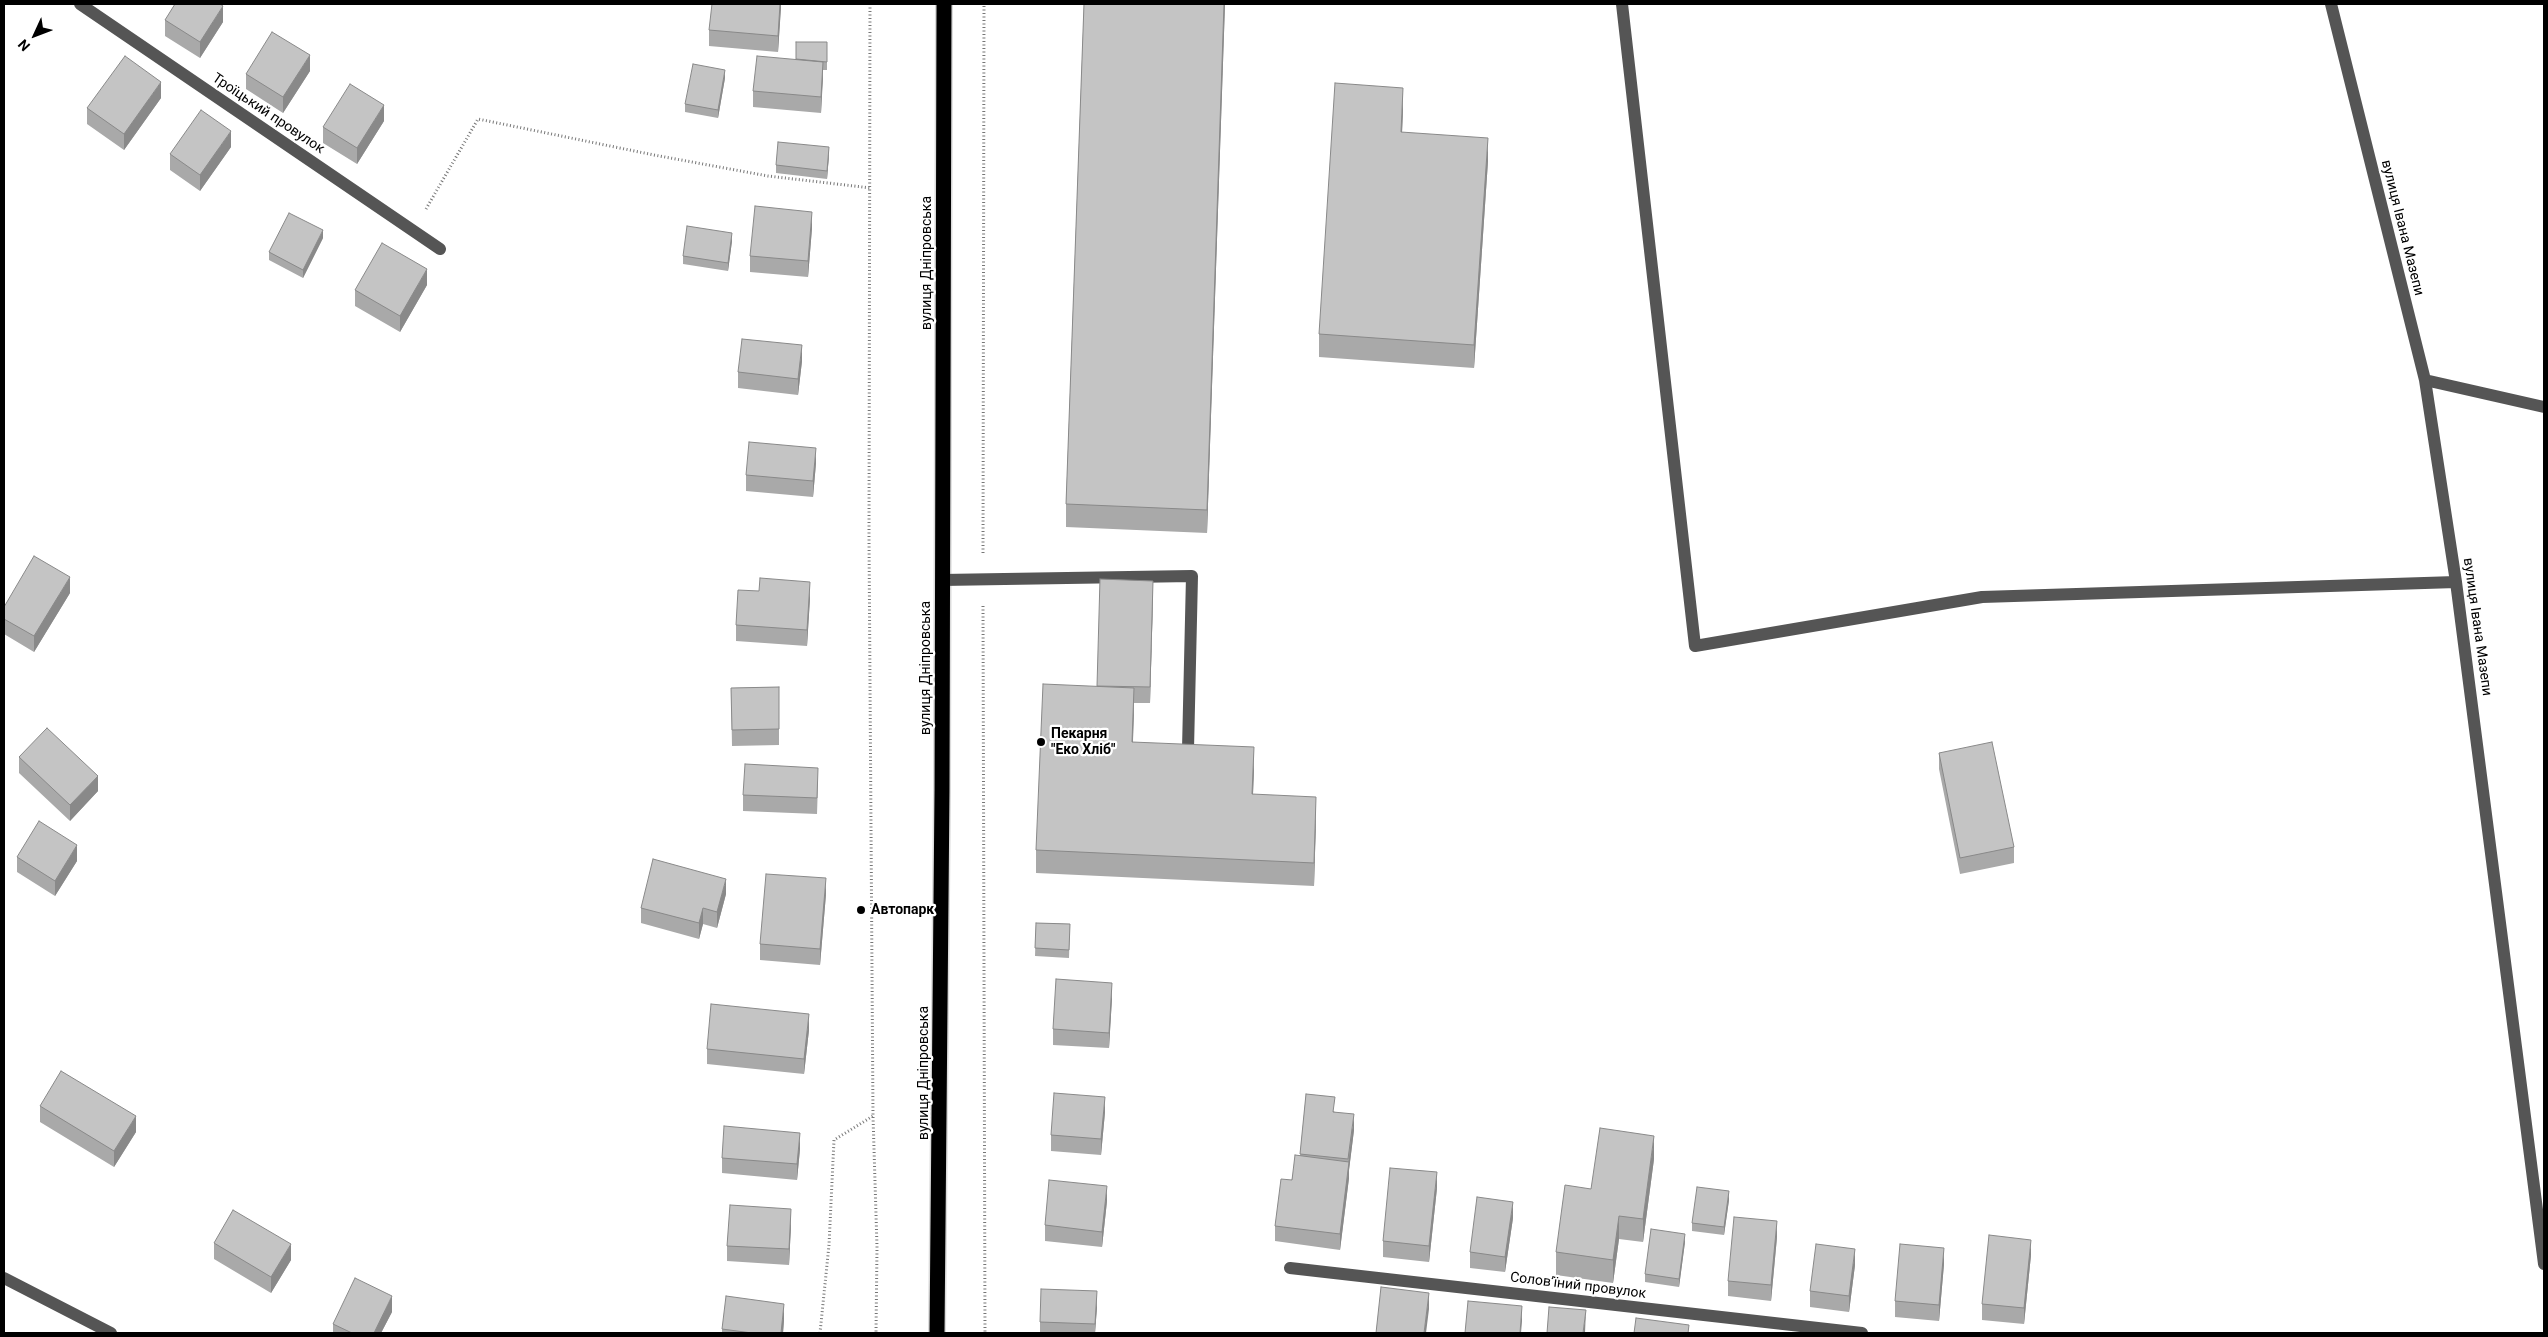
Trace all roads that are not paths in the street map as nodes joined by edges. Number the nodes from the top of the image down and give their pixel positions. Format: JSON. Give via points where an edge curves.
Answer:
{"nodes":[{"id":1,"x":80,"y":4,"type":"edge"},
{"id":2,"x":944,"y":4,"type":"edge"},
{"id":3,"x":1622,"y":4,"type":"edge"},
{"id":4,"x":2331,"y":4,"type":"edge"},
{"id":5,"x":440,"y":249,"type":"dead end"},
{"id":6,"x":2425,"y":380,"type":"junction"},
{"id":7,"x":2544,"y":407,"type":"edge"},
{"id":8,"x":942,"y":580,"type":"junction"},
{"id":9,"x":2456,"y":582,"type":"junction"},
{"id":10,"x":1188,"y":748,"type":"edge"},
{"id":11,"x":2543,"y":1238,"type":"edge"},
{"id":12,"x":2544,"y":1264,"type":"edge"},
{"id":13,"x":1290,"y":1268,"type":"dead end"},
{"id":14,"x":4,"y":1278,"type":"edge"},
{"id":15,"x":111,"y":1333,"type":"edge"},
{"id":16,"x":937,"y":1333,"type":"edge"},
{"id":17,"x":1862,"y":1333,"type":"edge"}],
"edges":[{"from":1,"to":5,"type":"street","name":"Троїцький провулок"},
{"from":2,"to":8,"type":"highway","name":"вулиця Дніпровська"},
{"from":3,"to":9,"type":"street","via":[[1695,646],[1982,596]]},
{"from":4,"to":6,"type":"street","name":"вулиця Івана Мазепи"},
{"from":6,"to":7,"type":"street"},
{"from":6,"to":9,"type":"street","name":"вулиця Івана Мазепи"},
{"from":8,"to":10,"type":"street","via":[[1192,576]]},
{"from":8,"to":16,"type":"highway","name":"вулиця Дніпровська"},
{"from":9,"to":11,"type":"street","name":"вулиця Івана Мазепи"},
{"from":11,"to":12,"type":"street","name":"вулиця Івана Мазепи"},
{"from":13,"to":17,"type":"street","name":"Соловʼїний провулок"},
{"from":14,"to":15,"type":"street"}]}
